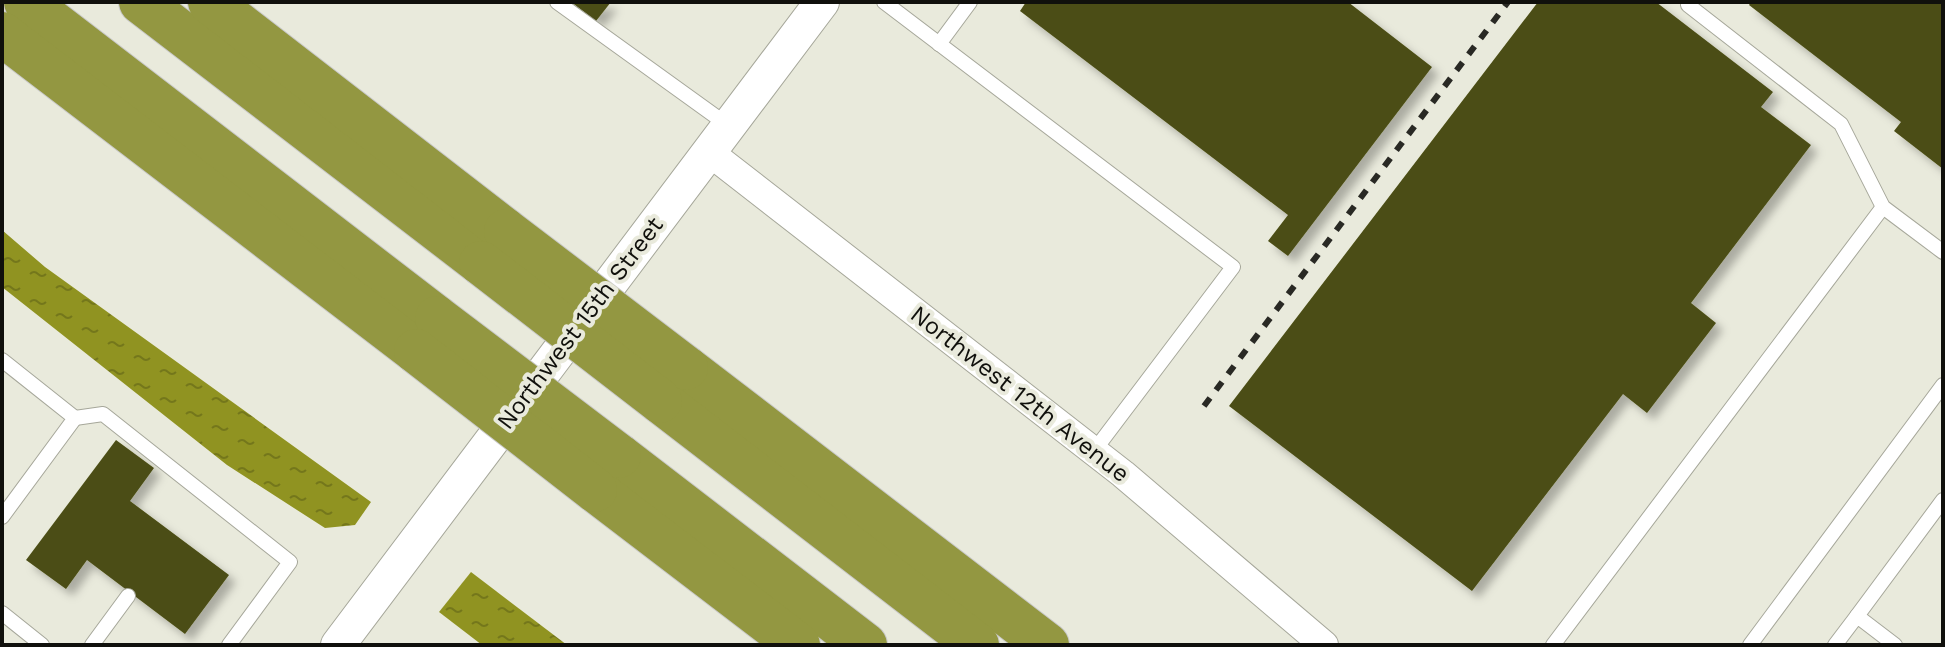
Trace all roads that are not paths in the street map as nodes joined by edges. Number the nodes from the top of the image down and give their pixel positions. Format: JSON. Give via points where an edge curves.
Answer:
{"nodes":[{"id":1,"x":26,"y":2,"type":"edge"},
{"id":2,"x":141,"y":2,"type":"edge"},
{"id":3,"x":210,"y":2,"type":"edge"},
{"id":4,"x":557,"y":2,"type":"edge"},
{"id":5,"x":822,"y":2,"type":"edge"},
{"id":6,"x":884,"y":2,"type":"edge"},
{"id":7,"x":970,"y":2,"type":"edge"},
{"id":8,"x":1688,"y":5,"type":"dead end"},
{"id":9,"x":2,"y":34,"type":"edge"},
{"id":10,"x":939,"y":44,"type":"junction"},
{"id":11,"x":719,"y":139,"type":"junction"},
{"id":12,"x":1883,"y":207,"type":"junction"},
{"id":13,"x":494,"y":247,"type":"junction"},
{"id":14,"x":1943,"y":252,"type":"edge"},
{"id":15,"x":427,"y":334,"type":"junction"},
{"id":16,"x":2,"y":360,"type":"edge"},
{"id":17,"x":673,"y":385,"type":"junction"},
{"id":18,"x":1943,"y":385,"type":"edge"},
{"id":19,"x":75,"y":418,"type":"junction"},
{"id":20,"x":1094,"y":451,"type":"junction"},
{"id":21,"x":607,"y":473,"type":"junction"},
{"id":22,"x":1943,"y":500,"type":"edge"},
{"id":23,"x":2,"y":517,"type":"edge"},
{"id":24,"x":128,"y":596,"type":"dead end"},
{"id":25,"x":2,"y":613,"type":"edge"},
{"id":26,"x":1857,"y":616,"type":"junction"},
{"id":27,"x":42,"y":645,"type":"edge"},
{"id":28,"x":92,"y":645,"type":"edge"},
{"id":29,"x":229,"y":645,"type":"edge"},
{"id":30,"x":338,"y":645,"type":"edge"},
{"id":31,"x":798,"y":645,"type":"edge"},
{"id":32,"x":865,"y":645,"type":"edge"},
{"id":33,"x":977,"y":645,"type":"edge"},
{"id":34,"x":1047,"y":645,"type":"edge"},
{"id":35,"x":1324,"y":645,"type":"edge"},
{"id":36,"x":1553,"y":645,"type":"edge"},
{"id":37,"x":1750,"y":645,"type":"edge"},
{"id":38,"x":1835,"y":645,"type":"edge"},
{"id":39,"x":1895,"y":645,"type":"edge"}],
"edges":[{"from":1,"to":15,"type":"highway"},
{"from":2,"to":13,"type":"highway"},
{"from":3,"to":13,"type":"highway"},
{"from":4,"to":11,"type":"lane"},
{"from":5,"to":11,"type":"street","name":"Northwest 15th Street"},
{"from":6,"to":10,"type":"lane"},
{"from":7,"to":10,"type":"lane"},
{"from":8,"to":12,"type":"lane","via":[[1841,124]]},
{"from":9,"to":15,"type":"highway"},
{"from":10,"to":20,"type":"lane","via":[[1233,267]]},
{"from":11,"to":20,"type":"street","name":"Northwest 12th Avenue"},
{"from":11,"to":30,"type":"street","name":"Northwest 15th Street"},
{"from":12,"to":14,"type":"lane"},
{"from":12,"to":36,"type":"lane"},
{"from":13,"to":17,"type":"highway","bridge":true},
{"from":15,"to":21,"type":"highway","bridge":true},
{"from":16,"to":19,"type":"lane"},
{"from":17,"to":33,"type":"highway"},
{"from":17,"to":34,"type":"highway"},
{"from":18,"to":37,"type":"lane"},
{"from":19,"to":23,"type":"lane"},
{"from":19,"to":29,"type":"lane","via":[[103,414],[290,562]]},
{"from":20,"to":35,"type":"street","name":"Northwest 12th Avenue"},
{"from":21,"to":31,"type":"highway"},
{"from":21,"to":32,"type":"highway"},
{"from":22,"to":26,"type":"lane"},
{"from":24,"to":28,"type":"lane"},
{"from":25,"to":27,"type":"lane"},
{"from":26,"to":38,"type":"lane"},
{"from":26,"to":39,"type":"lane"}]}
